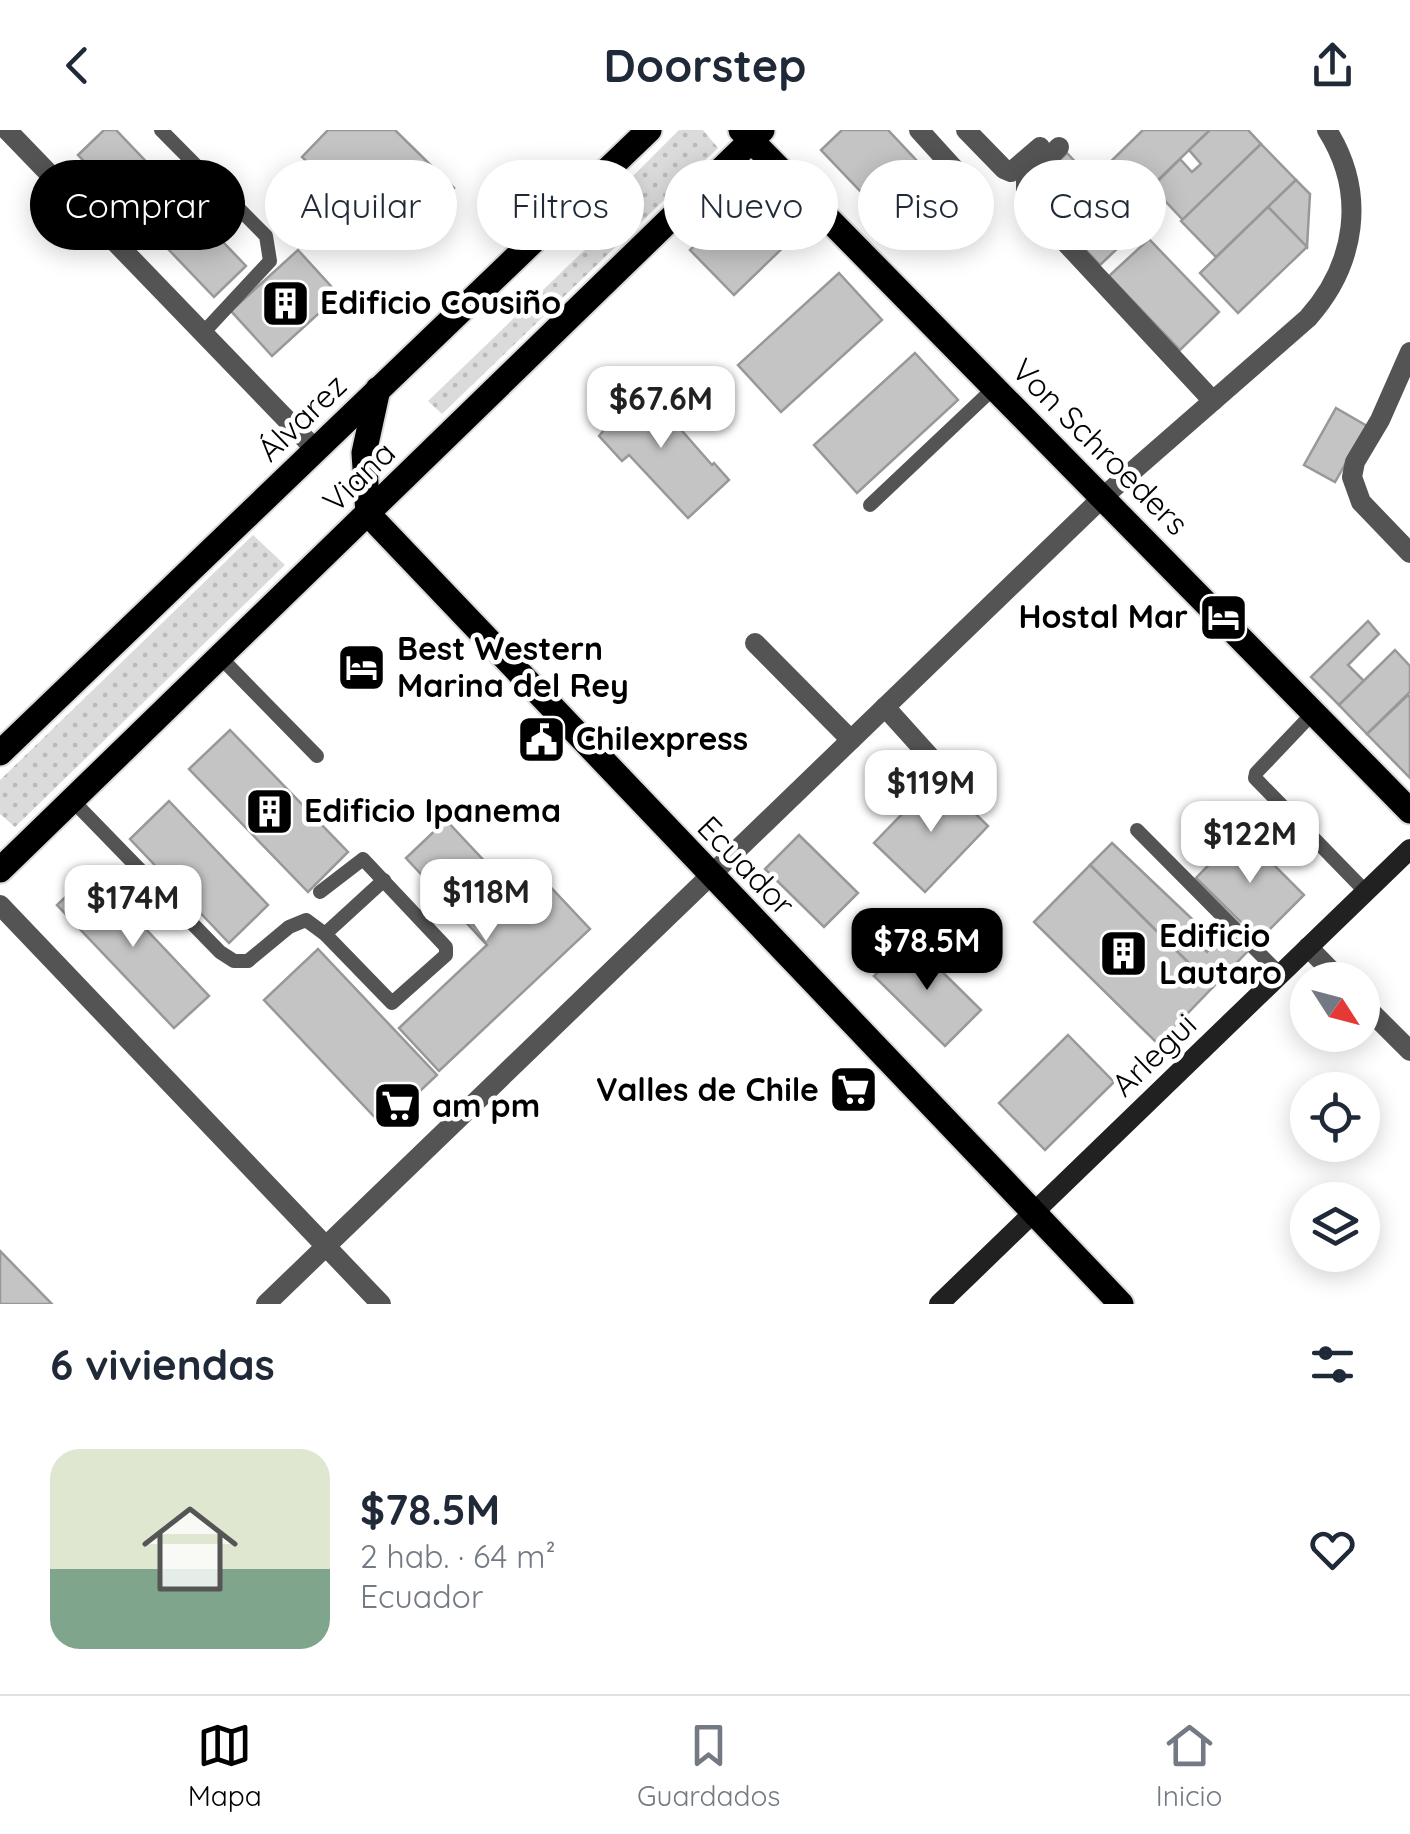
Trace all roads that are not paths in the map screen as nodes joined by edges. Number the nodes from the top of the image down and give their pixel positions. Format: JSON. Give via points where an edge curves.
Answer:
{"nodes":[{"id":1,"x":8,"y":130,"type":"edge"},
{"id":2,"x":161,"y":130,"type":"edge"},
{"id":3,"x":648,"y":130,"type":"edge"},
{"id":4,"x":919,"y":130,"type":"edge"},
{"id":5,"x":966,"y":130,"type":"edge"},
{"id":6,"x":1327,"y":130,"type":"edge"},
{"id":7,"x":751,"y":133,"type":"edge"},
{"id":8,"x":946,"y":160,"type":"edge"},
{"id":9,"x":203,"y":333,"type":"junction"},
{"id":10,"x":1410,"y":352,"type":"edge"},
{"id":11,"x":994,"y":387,"type":"junction"},
{"id":12,"x":378,"y":390,"type":"junction"},
{"id":13,"x":1214,"y":401,"type":"junction"},
{"id":14,"x":316,"y":450,"type":"junction"},
{"id":15,"x":1103,"y":497,"type":"junction"},
{"id":16,"x":870,"y":506,"type":"dead end"},
{"id":17,"x":368,"y":514,"type":"junction"},
{"id":18,"x":1410,"y":553,"type":"edge"},
{"id":19,"x":755,"y":642,"type":"dead end"},
{"id":20,"x":221,"y":658,"type":"junction"},
{"id":21,"x":886,"y":707,"type":"junction"},
{"id":22,"x":1314,"y":712,"type":"junction"},
{"id":23,"x":851,"y":740,"type":"junction"},
{"id":24,"x":0,"y":753,"type":"edge"},
{"id":25,"x":318,"y":756,"type":"dead end"},
{"id":26,"x":950,"y":779,"type":"dead end"},
{"id":27,"x":72,"y":800,"type":"junction"},
{"id":28,"x":1410,"y":811,"type":"edge"},
{"id":29,"x":1137,"y":830,"type":"dead end"},
{"id":30,"x":1410,"y":849,"type":"edge"},
{"id":31,"x":0,"y":870,"type":"edge"},
{"id":32,"x":710,"y":876,"type":"junction"},
{"id":33,"x":384,"y":880,"type":"junction"},
{"id":34,"x":320,"y":892,"type":"dead end"},
{"id":35,"x":1366,"y":892,"type":"junction"},
{"id":36,"x":0,"y":904,"type":"edge"},
{"id":37,"x":325,"y":934,"type":"junction"},
{"id":38,"x":1308,"y":948,"type":"junction"},
{"id":39,"x":1322,"y":962,"type":"edge"},
{"id":40,"x":1280,"y":974,"type":"junction"},
{"id":41,"x":1380,"y":1020,"type":"edge"},
{"id":42,"x":1410,"y":1051,"type":"edge"},
{"id":43,"x":1032,"y":1214,"type":"junction"},
{"id":44,"x":325,"y":1247,"type":"junction"},
{"id":45,"x":266,"y":1304,"type":"edge"},
{"id":46,"x":381,"y":1304,"type":"edge"},
{"id":47,"x":939,"y":1304,"type":"edge"},
{"id":48,"x":1120,"y":1304,"type":"edge"}],
"edges":[{"from":1,"to":9,"type":"street"},
{"from":2,"to":9,"type":"lane","via":[[270,246],[270,260]]},
{"from":3,"to":12,"type":"main road","name":"Álvarez"},
{"from":4,"to":8,"type":"street"},
{"from":5,"to":13,"type":"street","via":[[1011,172],[1049,147],[1026,181],[1026,200]]},
{"from":6,"to":13,"type":"street","via":[[1352,198],[1344,263],[1308,318]]},
{"from":7,"to":11,"type":"main road","name":"Von Schroeders"},
{"from":7,"to":17,"type":"main road","name":"Viana"},
{"from":9,"to":14,"type":"street"},
{"from":10,"to":18,"type":"street","via":[[1352,477],[1361,502]]},
{"from":11,"to":15,"type":"main road","name":"Von Schroeders"},
{"from":11,"to":16,"type":"lane"},
{"from":12,"to":14,"type":"main road","name":"Álvarez"},
{"from":12,"to":17,"type":"main road","via":[[364,453]]},
{"from":13,"to":15,"type":"street"},
{"from":14,"to":24,"type":"main road","name":"Álvarez"},
{"from":15,"to":21,"type":"street"},
{"from":15,"to":22,"type":"main road","name":"Von Schroeders"},
{"from":17,"to":20,"type":"main road","name":"Viana"},
{"from":17,"to":32,"type":"main road","name":"Ecuador"},
{"from":19,"to":23,"type":"street"},
{"from":20,"to":25,"type":"lane"},
{"from":20,"to":27,"type":"main road","name":"Viana"},
{"from":21,"to":23,"type":"street"},
{"from":21,"to":26,"type":"street"},
{"from":22,"to":28,"type":"main road","name":"Von Schroeders"},
{"from":22,"to":35,"type":"lane","via":[[1256,778]]},
{"from":23,"to":32,"type":"street"},
{"from":27,"to":31,"type":"main road","name":"Viana"},
{"from":27,"to":37,"type":"lane","via":[[234,961],[248,961],[300,920]]},
{"from":29,"to":40,"type":"lane"},
{"from":30,"to":35,"type":"main road","name":"Arlegui"},
{"from":32,"to":43,"type":"main road","name":"Ecuador"},
{"from":32,"to":44,"type":"street"},
{"from":33,"to":34,"type":"lane","via":[[358,860]]},
{"from":33,"to":37,"type":"lane"},
{"from":33,"to":37,"type":"lane","via":[[446,946],[446,956],[392,1003]]},
{"from":35,"to":38,"type":"main road","name":"Arlegui"},
{"from":36,"to":44,"type":"street"},
{"from":38,"to":39,"type":"street"},
{"from":38,"to":40,"type":"main road","name":"Arlegui"},
{"from":40,"to":43,"type":"main road","name":"Arlegui"},
{"from":41,"to":42,"type":"street"},
{"from":43,"to":47,"type":"main road","name":"Arlegui"},
{"from":43,"to":48,"type":"main road","name":"Ecuador"},
{"from":44,"to":45,"type":"street"},
{"from":44,"to":46,"type":"street"}]}
